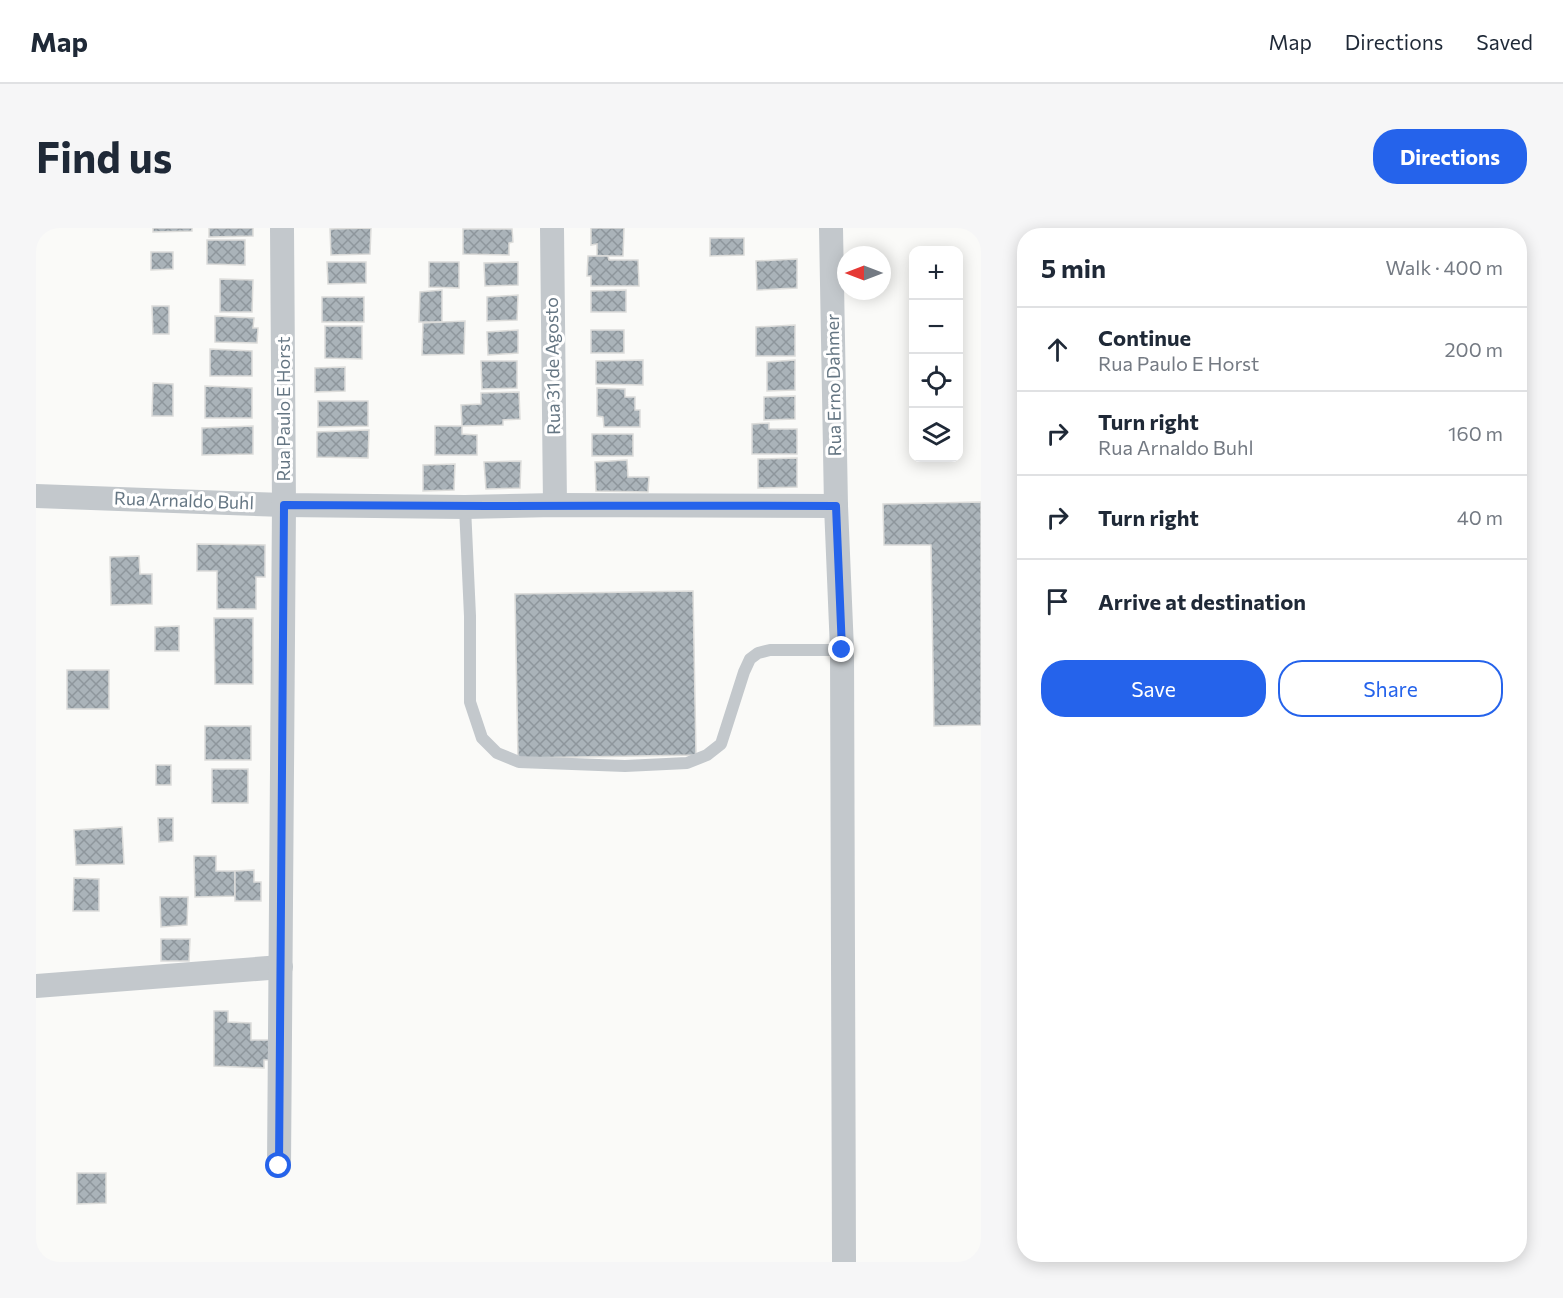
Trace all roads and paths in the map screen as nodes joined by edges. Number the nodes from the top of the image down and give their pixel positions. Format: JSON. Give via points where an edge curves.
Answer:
{"nodes":[{"id":1,"x":282,"y":228,"type":"edge"},
{"id":2,"x":552,"y":228,"type":"edge"},
{"id":3,"x":831,"y":228,"type":"edge"},
{"id":4,"x":36,"y":496,"type":"edge"},
{"id":5,"x":284,"y":505,"type":"junction"},
{"id":6,"x":555,"y":505,"type":"junction"},
{"id":7,"x":836,"y":506,"type":"junction"},
{"id":8,"x":465,"y":507,"type":"junction"},
{"id":9,"x":842,"y":650,"type":"junction"},
{"id":10,"x":281,"y":967,"type":"junction"},
{"id":11,"x":36,"y":986,"type":"edge"},
{"id":12,"x":279,"y":1166,"type":"dead end"},
{"id":13,"x":844,"y":1262,"type":"edge"}],
"edges":[{"from":1,"to":5,"type":"street","name":"Rua Paulo E Horst"},
{"from":2,"to":6,"type":"street","name":"Rua 31 de Agosto"},
{"from":3,"to":7,"type":"street","name":"Rua Erno Dahmer"},
{"from":4,"to":5,"type":"street","name":"Rua Arnaldo Buhl"},
{"from":5,"to":8,"type":"street","name":"Rua Arnaldo Buhl"},
{"from":5,"to":10,"type":"street","name":"Rua Paulo E Horst"},
{"from":6,"to":7,"type":"street","name":"Rua Arnaldo Buhl"},
{"from":6,"to":8,"type":"street","name":"Rua Arnaldo Buhl"},
{"from":7,"to":9,"type":"street","name":"Rua Erno Dahmer"},
{"from":8,"to":9,"type":"lane","via":[[470,702],[482,738],[497,753],[519,762],[687,764],[720,744],[744,672],[758,653]]},
{"from":9,"to":13,"type":"street","name":"Rua Erno Dahmer"},
{"from":10,"to":11,"type":"street"},
{"from":10,"to":12,"type":"street","name":"Rua Paulo E Horst"}]}
